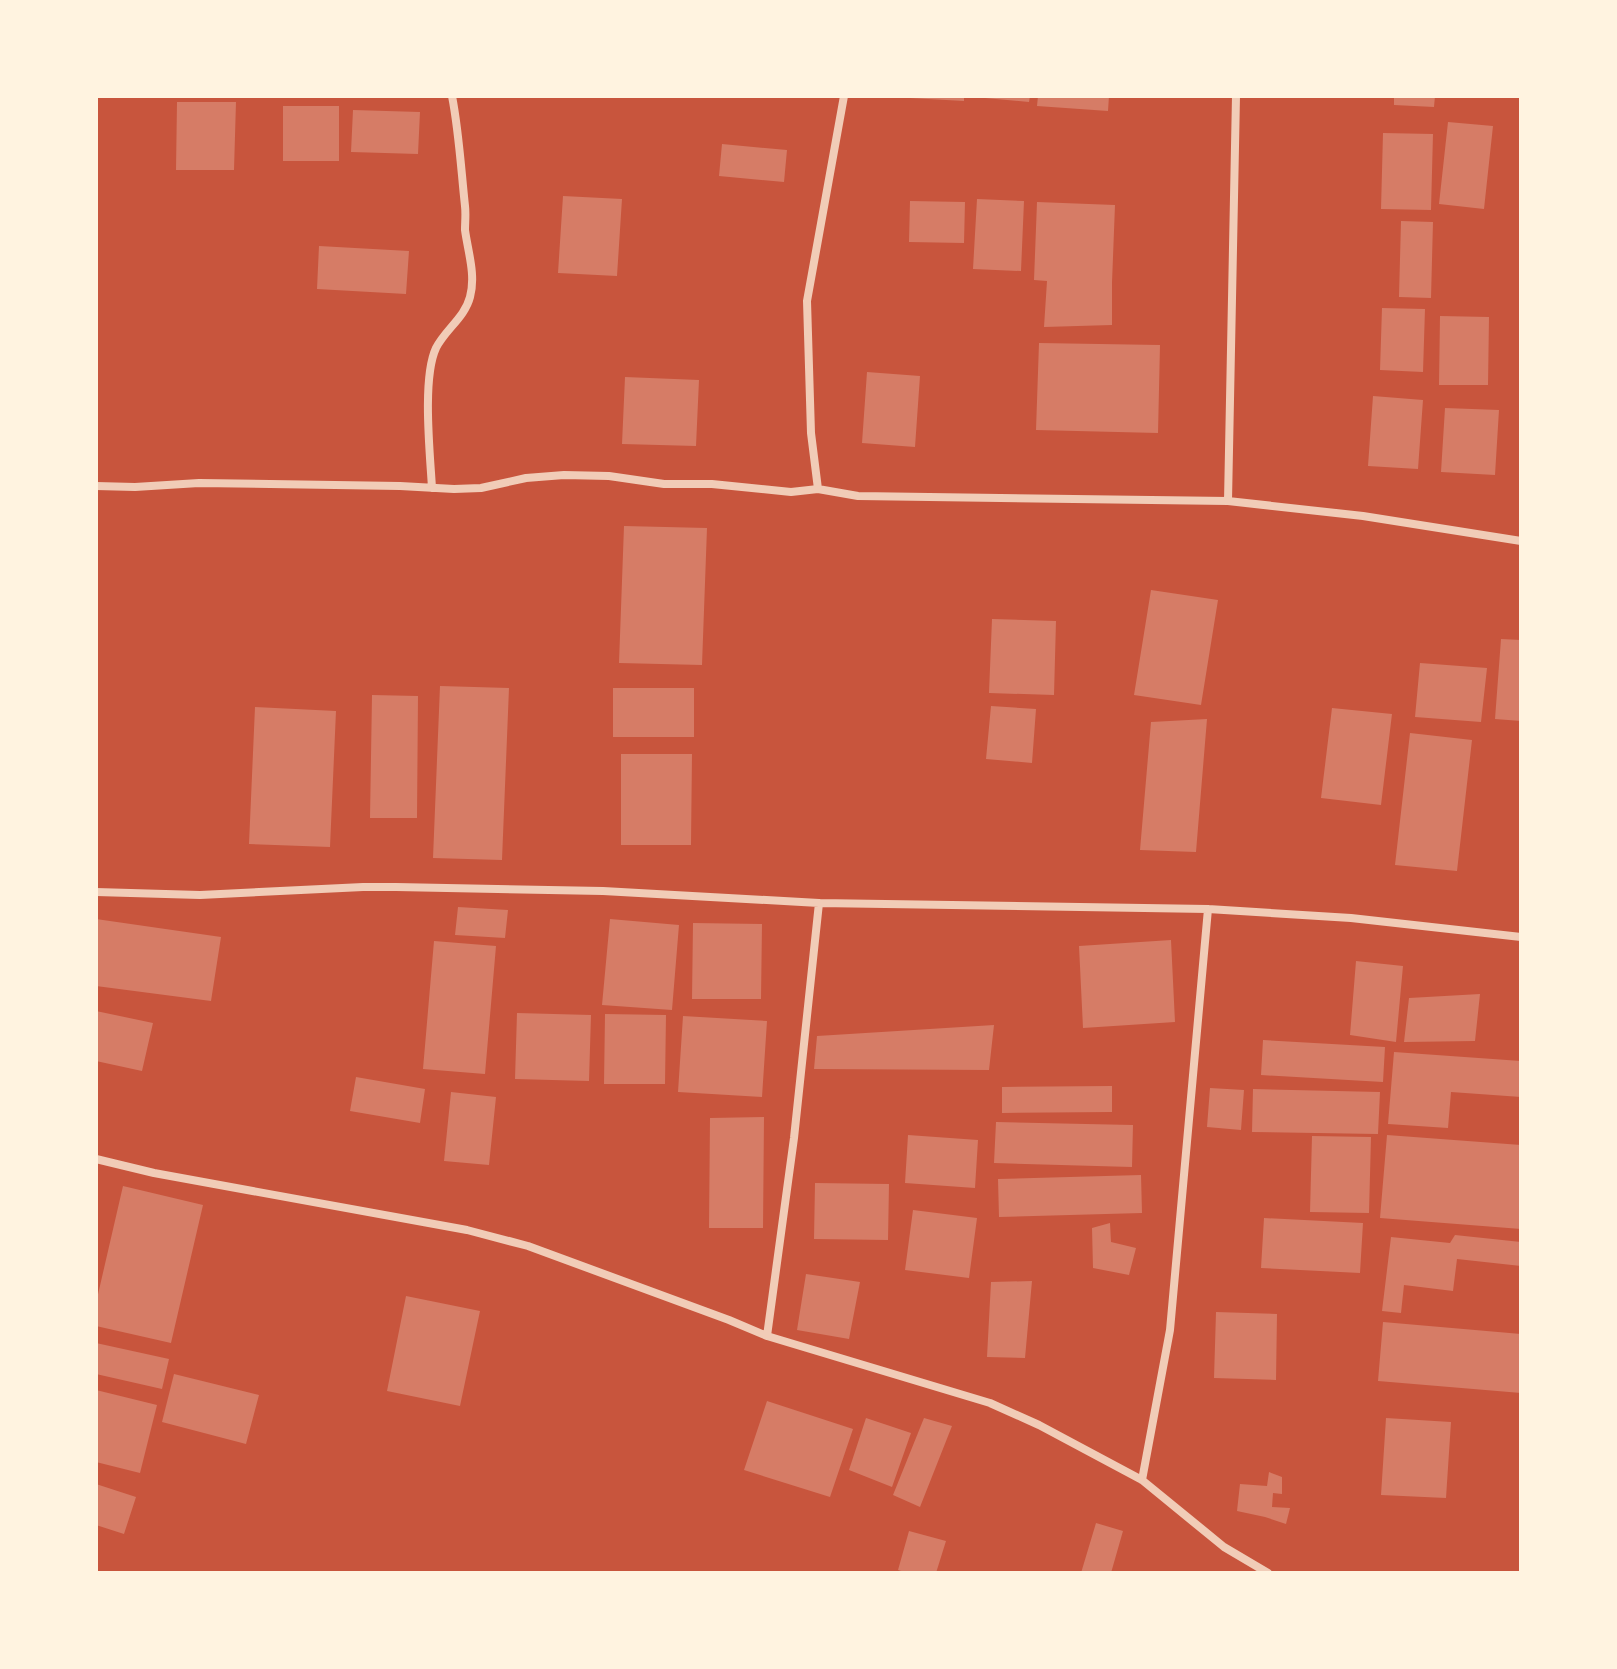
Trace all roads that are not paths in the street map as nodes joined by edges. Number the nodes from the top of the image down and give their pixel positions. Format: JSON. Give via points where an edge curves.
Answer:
{"nodes":[{"id":1,"x":452,"y":96,"type":"edge"},
{"id":2,"x":844,"y":96,"type":"edge"},
{"id":3,"x":1236,"y":96,"type":"edge"},
{"id":4,"x":96,"y":486,"type":"edge"},
{"id":5,"x":432,"y":488,"type":"junction"},
{"id":6,"x":818,"y":489,"type":"junction"},
{"id":7,"x":1228,"y":501,"type":"junction"},
{"id":8,"x":1521,"y":541,"type":"edge"},
{"id":9,"x":96,"y":892,"type":"edge"},
{"id":10,"x":819,"y":903,"type":"junction"},
{"id":11,"x":1208,"y":909,"type":"junction"},
{"id":12,"x":1521,"y":937,"type":"edge"},
{"id":13,"x":96,"y":1159,"type":"edge"},
{"id":14,"x":767,"y":1336,"type":"junction"},
{"id":15,"x":1142,"y":1480,"type":"junction"},
{"id":16,"x":1268,"y":1573,"type":"edge"}],
"edges":[{"from":1,"to":5,"type":"street","via":[[472,276],[470,298],[431,364]]},
{"from":2,"to":6,"type":"street","via":[[807,301]]},
{"from":3,"to":7,"type":"street"},
{"from":4,"to":5,"type":"street"},
{"from":5,"to":6,"type":"street","via":[[481,488],[564,475],[791,492]]},
{"from":6,"to":7,"type":"street","via":[[858,496]]},
{"from":7,"to":8,"type":"street"},
{"from":9,"to":10,"type":"street","via":[[200,895],[396,887]]},
{"from":10,"to":11,"type":"street"},
{"from":10,"to":14,"type":"street"},
{"from":11,"to":12,"type":"street"},
{"from":11,"to":15,"type":"street","via":[[1170,1330]]},
{"from":13,"to":14,"type":"street","via":[[528,1246]]},
{"from":14,"to":15,"type":"street","via":[[990,1403]]},
{"from":15,"to":16,"type":"street","via":[[1224,1547]]}]}
